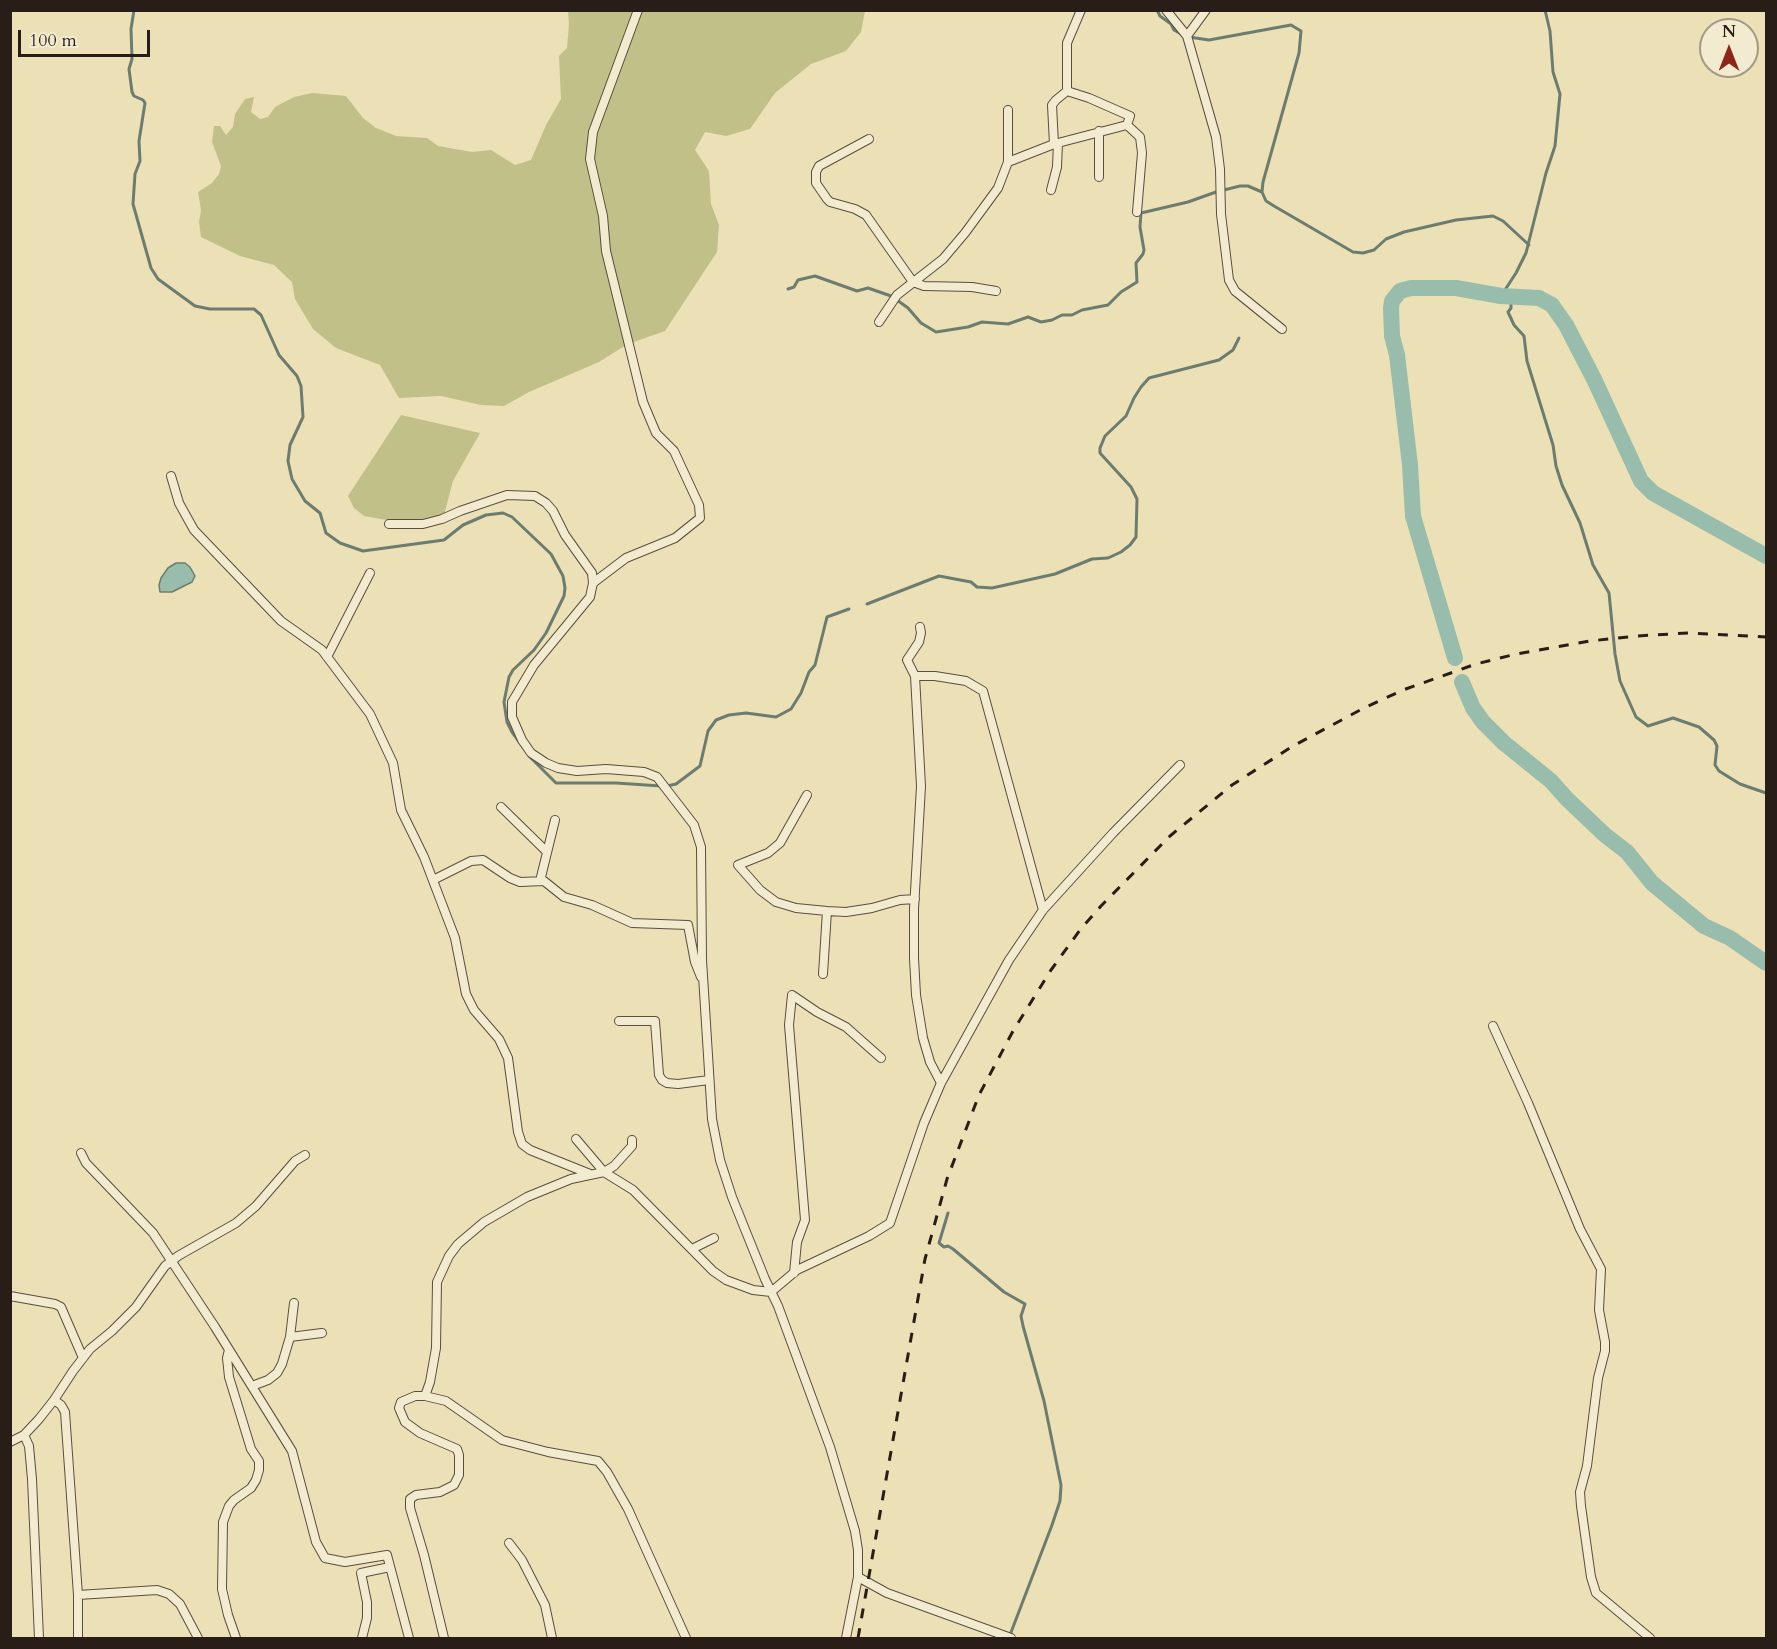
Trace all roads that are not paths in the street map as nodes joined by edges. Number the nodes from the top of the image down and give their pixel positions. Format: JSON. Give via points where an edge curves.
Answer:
{"nodes":[{"id":1,"x":638,"y":10,"type":"edge"},
{"id":2,"x":1082,"y":10,"type":"edge"},
{"id":3,"x":1166,"y":10,"type":"edge"},
{"id":4,"x":1206,"y":10,"type":"edge"},
{"id":5,"x":1187,"y":36,"type":"junction"},
{"id":6,"x":1066,"y":91,"type":"junction"},
{"id":7,"x":1008,"y":110,"type":"dead end"},
{"id":8,"x":1127,"y":125,"type":"junction"},
{"id":9,"x":1098,"y":131,"type":"junction"},
{"id":10,"x":869,"y":139,"type":"dead end"},
{"id":11,"x":1056,"y":143,"type":"junction"},
{"id":12,"x":1008,"y":162,"type":"junction"},
{"id":13,"x":1099,"y":177,"type":"dead end"},
{"id":14,"x":1051,"y":190,"type":"dead end"},
{"id":15,"x":1137,"y":212,"type":"dead end"},
{"id":16,"x":913,"y":282,"type":"junction"},
{"id":17,"x":996,"y":291,"type":"dead end"},
{"id":18,"x":879,"y":322,"type":"dead end"},
{"id":19,"x":1282,"y":329,"type":"dead end"},
{"id":20,"x":171,"y":476,"type":"dead end"},
{"id":21,"x":389,"y":524,"type":"dead end"},
{"id":22,"x":370,"y":573,"type":"dead end"},
{"id":23,"x":593,"y":583,"type":"junction"},
{"id":24,"x":920,"y":627,"type":"dead end"},
{"id":25,"x":327,"y":657,"type":"junction"},
{"id":26,"x":915,"y":676,"type":"junction"},
{"id":27,"x":1180,"y":765,"type":"dead end"},
{"id":28,"x":807,"y":795,"type":"dead end"},
{"id":29,"x":501,"y":807,"type":"dead end"},
{"id":30,"x":555,"y":820,"type":"dead end"},
{"id":31,"x":547,"y":852,"type":"junction"},
{"id":32,"x":433,"y":880,"type":"junction"},
{"id":33,"x":540,"y":881,"type":"junction"},
{"id":34,"x":915,"y":899,"type":"junction"},
{"id":35,"x":1043,"y":910,"type":"junction"},
{"id":36,"x":827,"y":911,"type":"junction"},
{"id":37,"x":823,"y":974,"type":"dead end"},
{"id":38,"x":704,"y":984,"type":"junction"},
{"id":39,"x":619,"y":1021,"type":"dead end"},
{"id":40,"x":1493,"y":1026,"type":"dead end"},
{"id":41,"x":881,"y":1058,"type":"dead end"},
{"id":42,"x":709,"y":1080,"type":"junction"},
{"id":43,"x":941,"y":1083,"type":"junction"},
{"id":44,"x":576,"y":1139,"type":"dead end"},
{"id":45,"x":632,"y":1140,"type":"dead end"},
{"id":46,"x":81,"y":1153,"type":"dead end"},
{"id":47,"x":305,"y":1155,"type":"dead end"},
{"id":48,"x":604,"y":1172,"type":"junction"},
{"id":49,"x":590,"y":1174,"type":"junction"},
{"id":50,"x":714,"y":1238,"type":"dead end"},
{"id":51,"x":692,"y":1249,"type":"junction"},
{"id":52,"x":172,"y":1260,"type":"junction"},
{"id":53,"x":794,"y":1273,"type":"junction"},
{"id":54,"x":771,"y":1292,"type":"junction"},
{"id":55,"x":10,"y":1296,"type":"edge"},
{"id":56,"x":294,"y":1303,"type":"dead end"},
{"id":57,"x":322,"y":1333,"type":"dead end"},
{"id":58,"x":290,"y":1336,"type":"junction"},
{"id":59,"x":229,"y":1350,"type":"junction"},
{"id":60,"x":83,"y":1358,"type":"junction"},
{"id":61,"x":252,"y":1386,"type":"junction"},
{"id":62,"x":425,"y":1396,"type":"junction"},
{"id":63,"x":54,"y":1400,"type":"junction"},
{"id":64,"x":24,"y":1435,"type":"junction"},
{"id":65,"x":10,"y":1442,"type":"edge"},
{"id":66,"x":509,"y":1543,"type":"dead end"},
{"id":67,"x":390,"y":1567,"type":"junction"},
{"id":68,"x":858,"y":1577,"type":"junction"},
{"id":69,"x":78,"y":1595,"type":"junction"},
{"id":70,"x":39,"y":1638,"type":"edge"},
{"id":71,"x":78,"y":1638,"type":"edge"},
{"id":72,"x":198,"y":1638,"type":"edge"},
{"id":73,"x":236,"y":1638,"type":"edge"},
{"id":74,"x":362,"y":1638,"type":"edge"},
{"id":75,"x":409,"y":1638,"type":"edge"},
{"id":76,"x":444,"y":1638,"type":"edge"},
{"id":77,"x":552,"y":1638,"type":"edge"},
{"id":78,"x":686,"y":1638,"type":"edge"},
{"id":79,"x":846,"y":1638,"type":"edge"},
{"id":80,"x":1011,"y":1638,"type":"edge"},
{"id":81,"x":1650,"y":1638,"type":"edge"}],
"edges":[{"from":1,"to":23,"type":"street","via":[[593,132],[590,159],[609,261],[643,402],[656,433],[674,451],[699,505],[700,518],[675,538],[626,558]]},
{"from":2,"to":6,"type":"street","via":[[1067,43]]},
{"from":3,"to":5,"type":"street"},
{"from":4,"to":5,"type":"street"},
{"from":5,"to":19,"type":"street","via":[[1216,137],[1231,286]]},
{"from":6,"to":8,"type":"street","via":[[1130,116]]},
{"from":6,"to":11,"type":"street","via":[[1052,105]]},
{"from":7,"to":12,"type":"street"},
{"from":8,"to":9,"type":"street"},
{"from":8,"to":15,"type":"street","via":[[1140,137],[1142,153]]},
{"from":9,"to":11,"type":"street"},
{"from":9,"to":13,"type":"street"},
{"from":10,"to":16,"type":"street","via":[[819,166],[816,183],[830,202],[866,215]]},
{"from":11,"to":12,"type":"street"},
{"from":11,"to":14,"type":"street","via":[[1057,167]]},
{"from":12,"to":16,"type":"street","via":[[998,188],[965,233],[943,259]]},
{"from":16,"to":17,"type":"street"},
{"from":16,"to":18,"type":"street","via":[[897,295]]},
{"from":20,"to":25,"type":"street","via":[[179,503],[194,530],[281,621]]},
{"from":21,"to":23,"type":"street","via":[[423,524],[507,495],[536,496],[554,511],[565,535],[592,573]]},
{"from":22,"to":25,"type":"street"},
{"from":23,"to":38,"type":"street","via":[[590,597],[534,665],[518,691],[512,702],[512,717],[531,753],[558,768],[606,768],[657,777],[694,825],[701,847]]},
{"from":24,"to":26,"type":"street","via":[[919,642],[907,660]]},
{"from":25,"to":32,"type":"street","via":[[370,714],[393,763],[401,810]]},
{"from":26,"to":34,"type":"street","via":[[921,786]]},
{"from":26,"to":35,"type":"street","via":[[966,681],[984,691]]},
{"from":27,"to":35,"type":"street"},
{"from":28,"to":36,"type":"street","via":[[780,843],[768,853],[738,865],[776,902]]},
{"from":29,"to":31,"type":"street"},
{"from":30,"to":31,"type":"street"},
{"from":31,"to":33,"type":"street"},
{"from":32,"to":33,"type":"street","via":[[471,861],[483,860],[520,882]]},
{"from":32,"to":49,"type":"street","via":[[455,938],[466,994],[508,1058],[522,1144]]},
{"from":33,"to":38,"type":"street","via":[[564,897],[632,922],[688,925],[694,962]]},
{"from":34,"to":36,"type":"street","via":[[846,912]]},
{"from":34,"to":43,"type":"street","via":[[916,995],[923,1038]]},
{"from":35,"to":43,"type":"street","via":[[1009,960]]},
{"from":36,"to":37,"type":"street"},
{"from":38,"to":42,"type":"street"},
{"from":39,"to":42,"type":"street","via":[[655,1021],[662,1080],[678,1084]]},
{"from":40,"to":81,"type":"street","via":[[1601,1269],[1599,1310],[1605,1351],[1580,1492],[1581,1506],[1596,1593]]},
{"from":41,"to":53,"type":"street","via":[[846,1027],[792,995],[789,1025],[806,1220],[796,1242]]},
{"from":42,"to":54,"type":"street","via":[[720,1160]]},
{"from":43,"to":53,"type":"street","via":[[890,1223]]},
{"from":44,"to":48,"type":"street"},
{"from":45,"to":48,"type":"street","via":[[632,1146]]},
{"from":46,"to":52,"type":"street","via":[[153,1233]]},
{"from":47,"to":52,"type":"street","via":[[236,1223]]},
{"from":48,"to":49,"type":"street"},
{"from":48,"to":51,"type":"street","via":[[633,1190]]},
{"from":49,"to":62,"type":"street","via":[[509,1207],[484,1222],[449,1256],[437,1282],[436,1348]]},
{"from":50,"to":51,"type":"street"},
{"from":51,"to":54,"type":"street","via":[[726,1280]]},
{"from":52,"to":59,"type":"street"},
{"from":52,"to":60,"type":"street","via":[[136,1307]]},
{"from":53,"to":54,"type":"street"},
{"from":54,"to":68,"type":"street","via":[[830,1447],[855,1530]]},
{"from":55,"to":60,"type":"street","via":[[61,1307]]},
{"from":56,"to":58,"type":"street"},
{"from":57,"to":58,"type":"street"},
{"from":58,"to":61,"type":"street","via":[[277,1373]]},
{"from":59,"to":61,"type":"street"},
{"from":59,"to":73,"type":"street","via":[[229,1377],[251,1449],[259,1461],[256,1480],[229,1506],[223,1522],[222,1589]]},
{"from":60,"to":63,"type":"street"},
{"from":61,"to":67,"type":"street","via":[[292,1451],[316,1542],[325,1558],[345,1562],[387,1555]]},
{"from":62,"to":76,"type":"street","via":[[401,1402],[401,1415],[420,1433],[457,1449],[460,1466],[454,1485],[410,1499]]},
{"from":62,"to":78,"type":"street","via":[[446,1401],[502,1440],[598,1461],[628,1509]]},
{"from":63,"to":64,"type":"street"},
{"from":63,"to":69,"type":"street","via":[[65,1412]]},
{"from":64,"to":65,"type":"street"},
{"from":64,"to":70,"type":"street","via":[[32,1479]]},
{"from":66,"to":77,"type":"street","via":[[545,1605]]},
{"from":67,"to":74,"type":"street","via":[[361,1574],[367,1602]]},
{"from":67,"to":75,"type":"street"},
{"from":68,"to":79,"type":"street"},
{"from":68,"to":80,"type":"street","via":[[887,1593]]},
{"from":69,"to":71,"type":"street"},
{"from":69,"to":72,"type":"street","via":[[157,1590],[169,1594],[180,1604]]}]}
